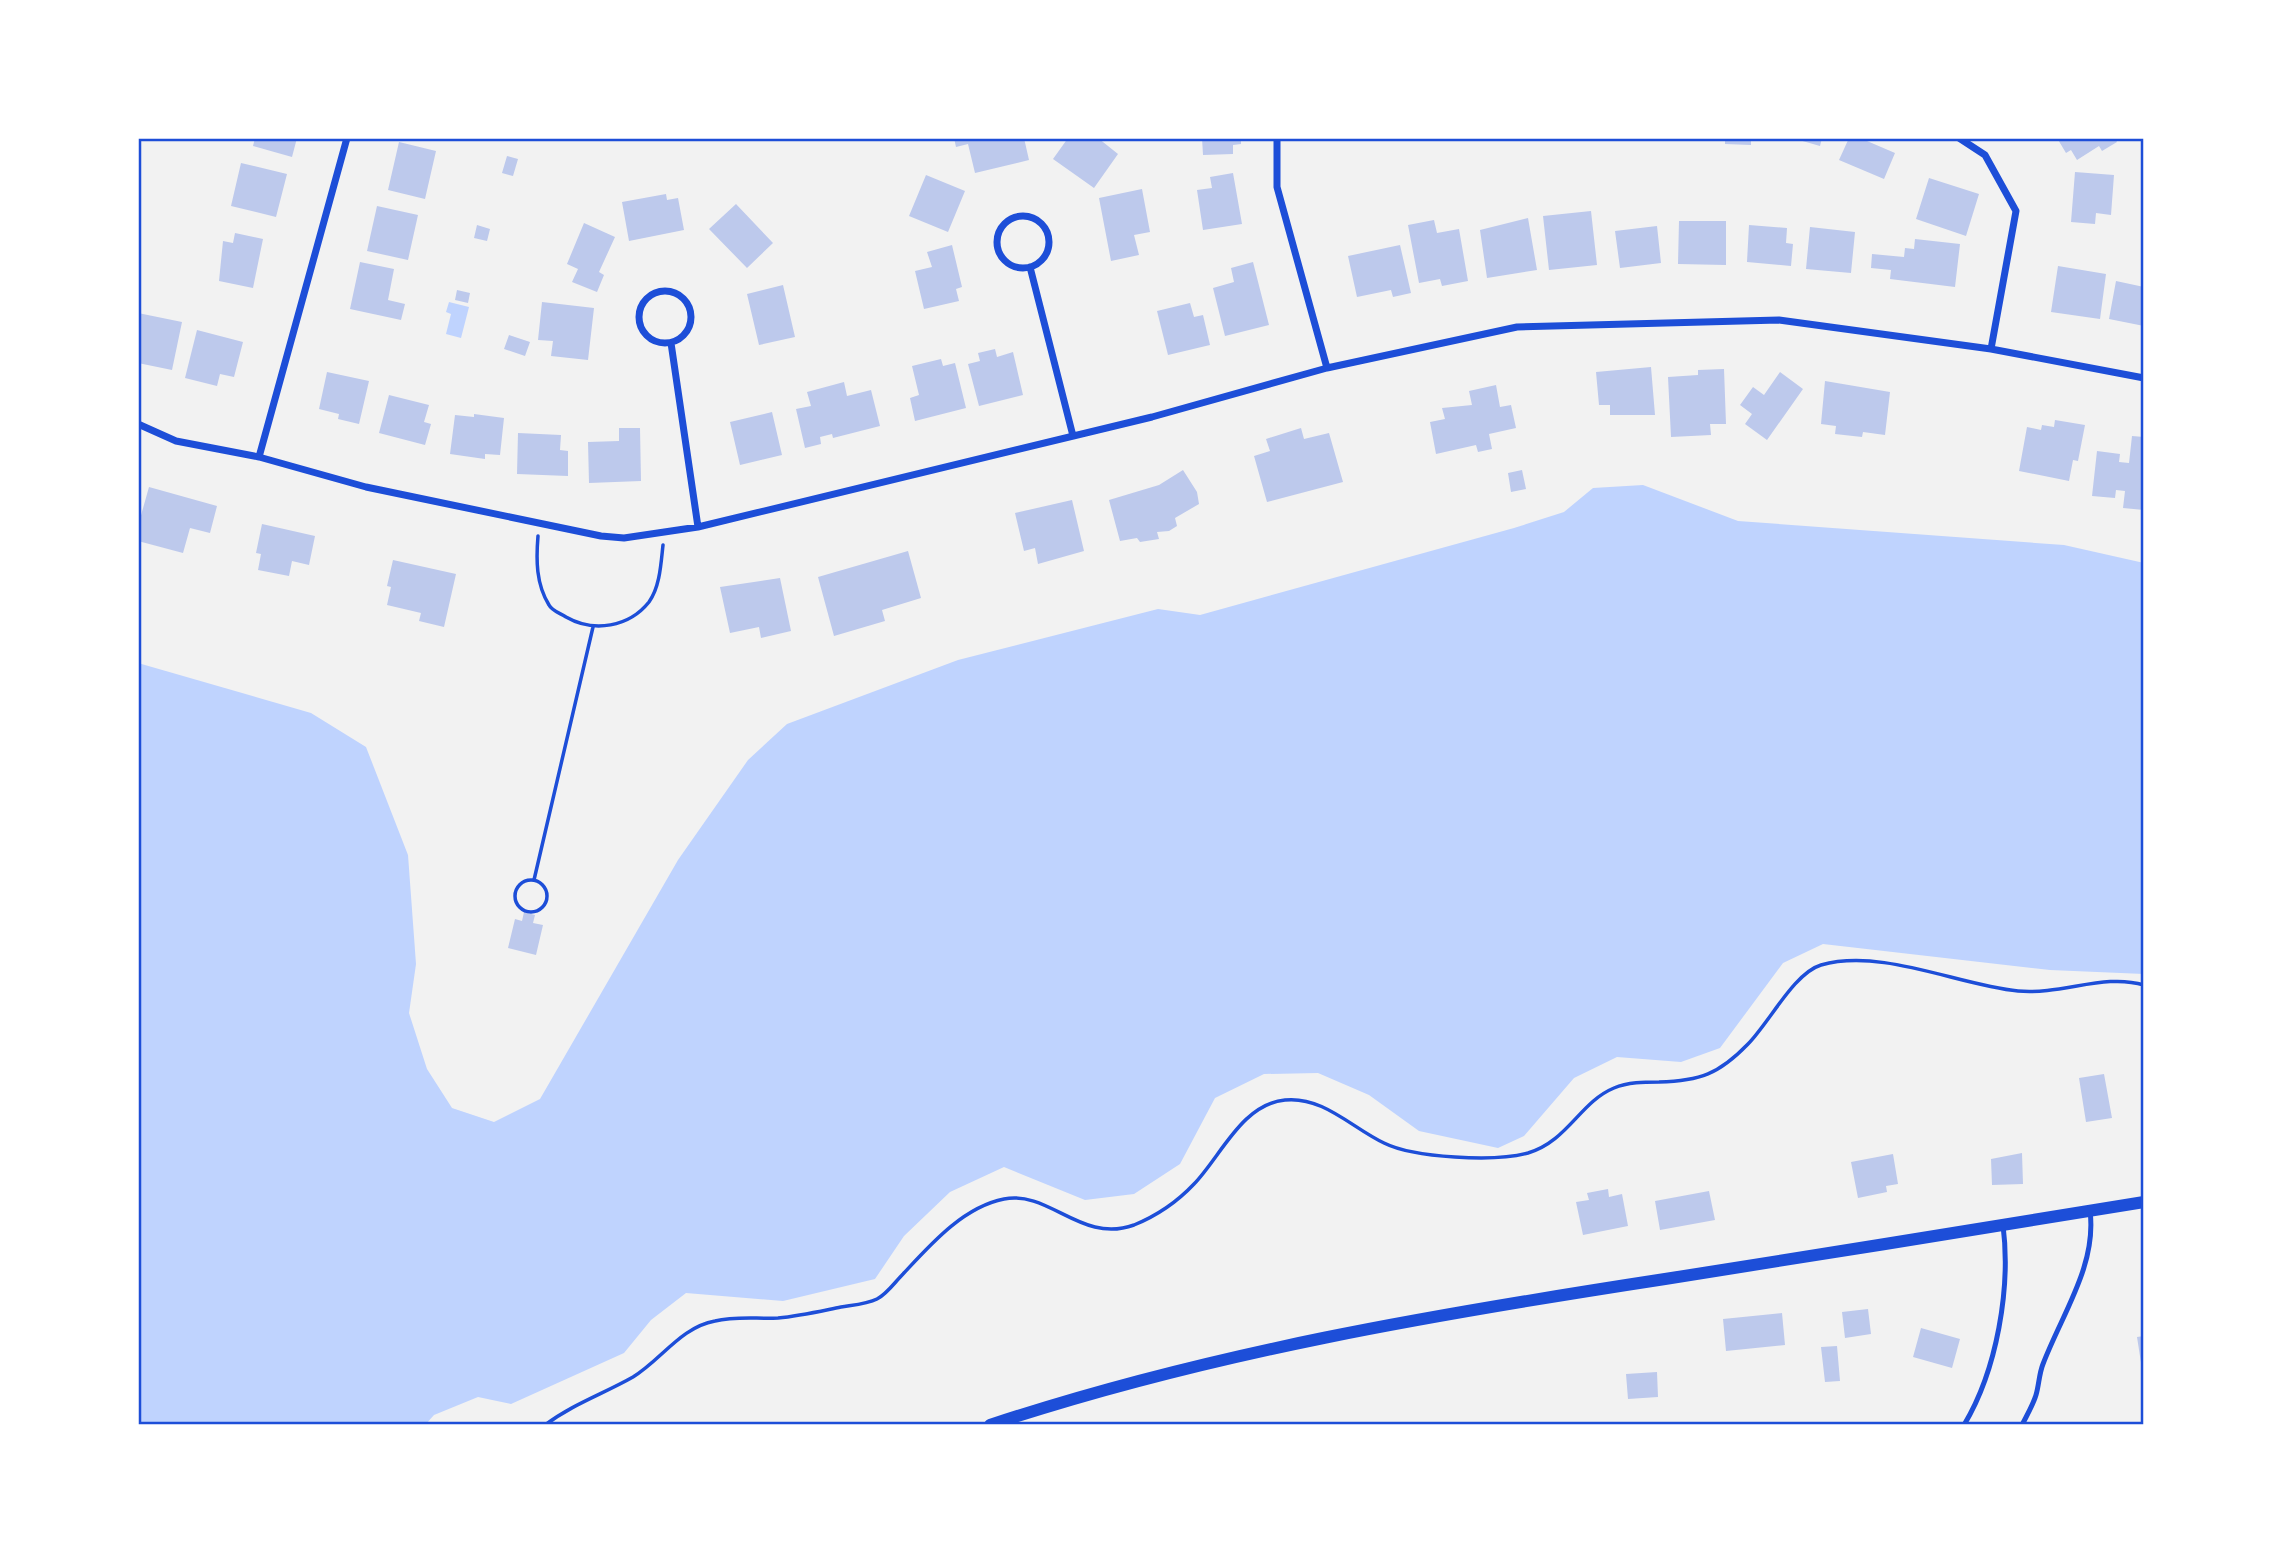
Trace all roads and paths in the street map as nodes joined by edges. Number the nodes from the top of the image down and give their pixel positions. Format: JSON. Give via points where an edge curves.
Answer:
{"nodes":[{"id":1,"x":347,"y":138,"type":"edge"},
{"id":2,"x":1277,"y":138,"type":"edge"},
{"id":3,"x":1959,"y":138,"type":"edge"},
{"id":4,"x":1030,"y":267,"type":"junction"},
{"id":5,"x":671,"y":343,"type":"junction"},
{"id":6,"x":1991,"y":349,"type":"junction"},
{"id":7,"x":1327,"y":368,"type":"junction"},
{"id":8,"x":2144,"y":378,"type":"edge"},
{"id":9,"x":138,"y":424,"type":"edge"},
{"id":10,"x":1073,"y":436,"type":"junction"},
{"id":11,"x":259,"y":457,"type":"junction"},
{"id":12,"x":540,"y":524,"type":"junction"},
{"id":13,"x":698,"y":527,"type":"junction"},
{"id":14,"x":664,"y":532,"type":"junction"},
{"id":15,"x":594,"y":626,"type":"junction"},
{"id":16,"x":534,"y":880,"type":"junction"},
{"id":17,"x":2144,"y":985,"type":"edge"},
{"id":18,"x":2144,"y":1202,"type":"edge"},
{"id":19,"x":2090,"y":1211,"type":"junction"},
{"id":20,"x":2003,"y":1225,"type":"junction"},
{"id":21,"x":2023,"y":1422,"type":"edge"},
{"id":22,"x":545,"y":1425,"type":"edge"},
{"id":23,"x":990,"y":1425,"type":"edge"},
{"id":24,"x":1964,"y":1425,"type":"edge"},
{"id":25,"x":2032,"y":1425,"type":"edge"}],
"edges":[{"from":1,"to":11,"type":"street"},
{"from":2,"to":7,"type":"street","via":[[1277,187]]},
{"from":3,"to":6,"type":"street","via":[[1984,156],[2015,211]]},
{"from":4,"to":4,"type":"street","via":[[1046,252],[1048,236],[1034,219],[1013,218],[997,237],[1000,253],[1012,266]]},
{"from":4,"to":10,"type":"street"},
{"from":5,"to":5,"type":"street","via":[[688,331],[691,312],[677,294],[656,293],[643,303],[639,321],[653,341]]},
{"from":5,"to":13,"type":"street"},
{"from":6,"to":7,"type":"street","via":[[1779,320],[1517,327]]},
{"from":6,"to":8,"type":"street"},
{"from":7,"to":10,"type":"street"},
{"from":9,"to":11,"type":"street","via":[[177,441]]},
{"from":10,"to":13,"type":"street"},
{"from":11,"to":12,"type":"street","via":[[366,487]]},
{"from":12,"to":14,"type":"street","via":[[624,538]]},
{"from":12,"to":15,"type":"path","via":[[539,584],[550,608]]},
{"from":13,"to":14,"type":"street"},
{"from":14,"to":15,"type":"path","via":[[660,573],[650,601],[632,619]]},
{"from":15,"to":16,"type":"path"},
{"from":16,"to":16,"type":"path","via":[[523,882],[515,893],[517,904],[529,912],[538,910],[547,896]]},
{"from":17,"to":22,"type":"path","via":[[2120,979],[2067,990],[2026,992],[1908,968],[1846,962],[1819,965],[1800,977],[1752,1041],[1716,1072],[1690,1081],[1642,1082],[1610,1090],[1562,1135],[1522,1154],[1412,1152],[1377,1140],[1317,1105],[1290,1100],[1271,1103],[1249,1117],[1191,1188],[1136,1224],[1111,1230],[1091,1227],[1027,1199],[996,1201],[957,1223],[879,1298],[791,1317],[705,1323],[634,1376],[569,1407]]},
{"from":18,"to":19,"type":"street"},
{"from":19,"to":20,"type":"street"},
{"from":19,"to":21,"type":"lane","via":[[2088,1259]]},
{"from":20,"to":23,"type":"street","via":[[1342,1334],[1155,1375]]},
{"from":20,"to":24,"type":"lane","via":[[2007,1269],[1990,1364]]},
{"from":21,"to":25,"type":"lane"}]}
